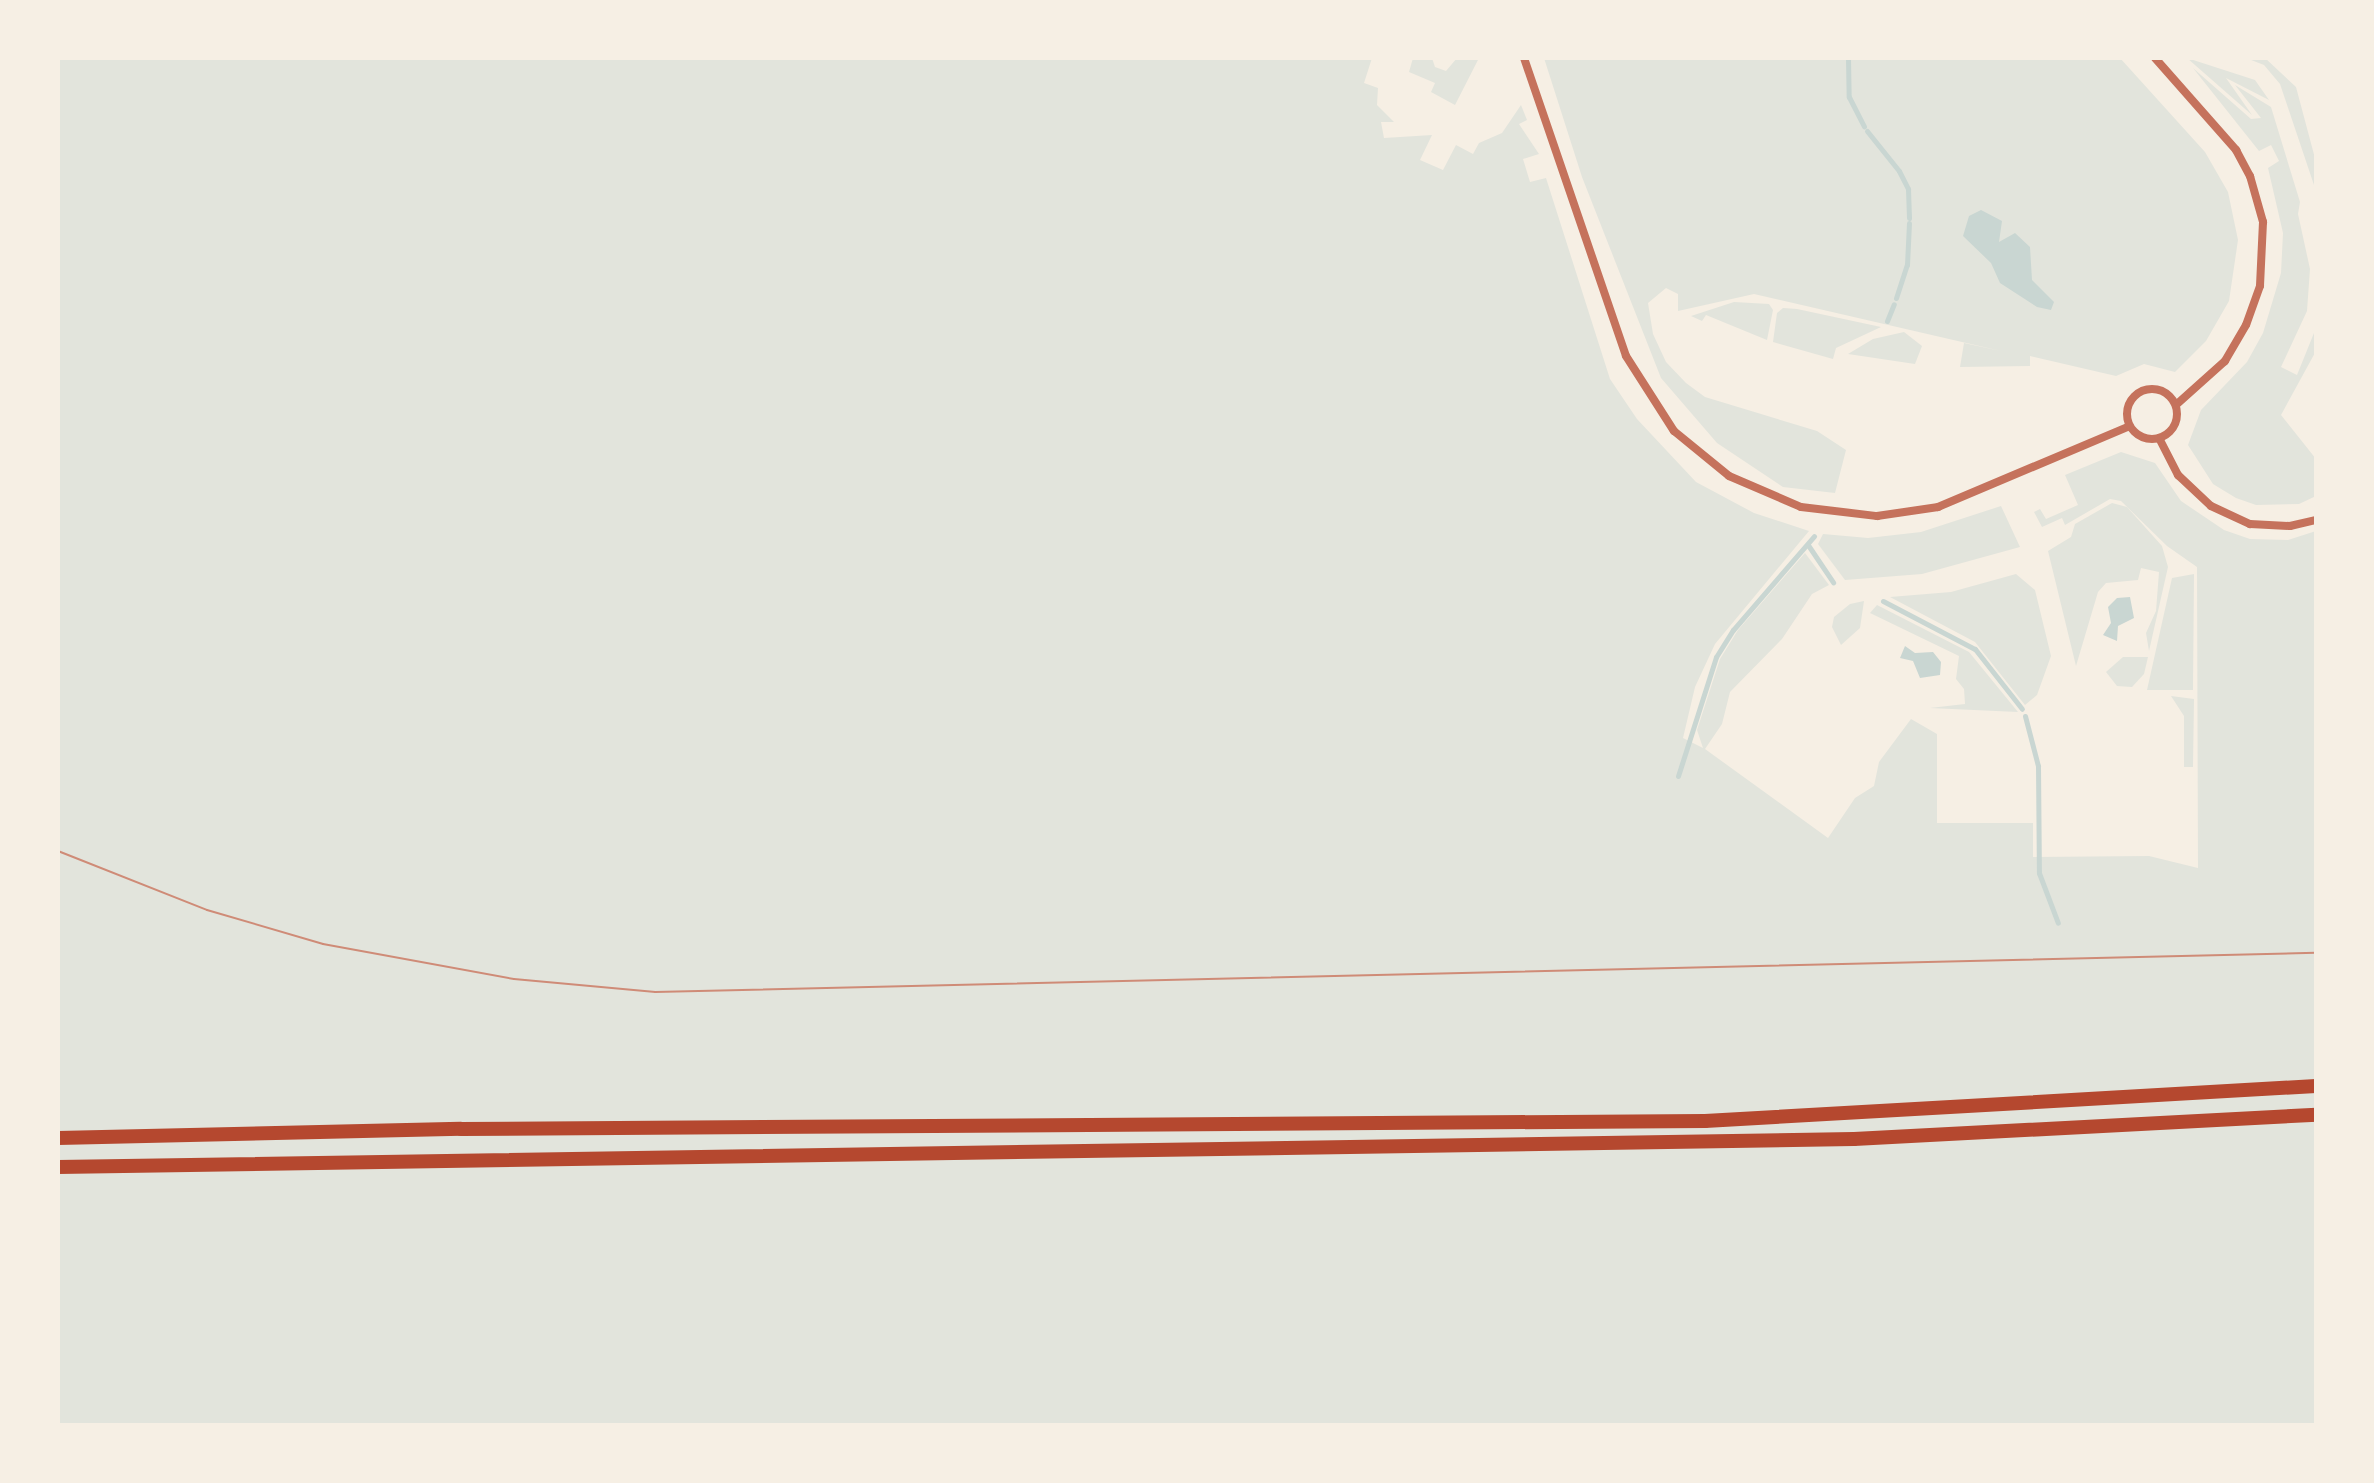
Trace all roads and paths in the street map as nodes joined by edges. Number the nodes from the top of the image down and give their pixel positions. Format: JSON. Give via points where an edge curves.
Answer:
{"nodes":[{"id":1,"x":1524,"y":58,"type":"edge"},
{"id":2,"x":2155,"y":58,"type":"edge"},
{"id":3,"x":2176,"y":405,"type":"junction"},
{"id":4,"x":2130,"y":426,"type":"junction"},
{"id":5,"x":2159,"y":438,"type":"junction"},
{"id":6,"x":2316,"y":520,"type":"edge"},
{"id":7,"x":2316,"y":1086,"type":"edge"},
{"id":8,"x":2316,"y":1115,"type":"edge"},
{"id":9,"x":58,"y":1138,"type":"edge"},
{"id":10,"x":58,"y":1167,"type":"edge"}],
"edges":[{"from":1,"to":4,"type":"street","via":[[1626,356],[1674,431],[1729,476],[1801,507],[1877,516],[1938,507]]},
{"from":2,"to":3,"type":"street","via":[[2236,150],[2263,222],[2260,286],[2246,325],[2225,361]]},
{"from":3,"to":4,"type":"street","via":[[2158,389],[2141,391],[2129,402]]},
{"from":3,"to":5,"type":"street","via":[[2173,429]]},
{"from":4,"to":5,"type":"street","via":[[2143,437]]},
{"from":5,"to":6,"type":"street","via":[[2178,475],[2211,506],[2250,524]]},
{"from":7,"to":9,"type":"highway","via":[[1705,1121]]},
{"from":8,"to":10,"type":"highway","via":[[1854,1139]]}]}
